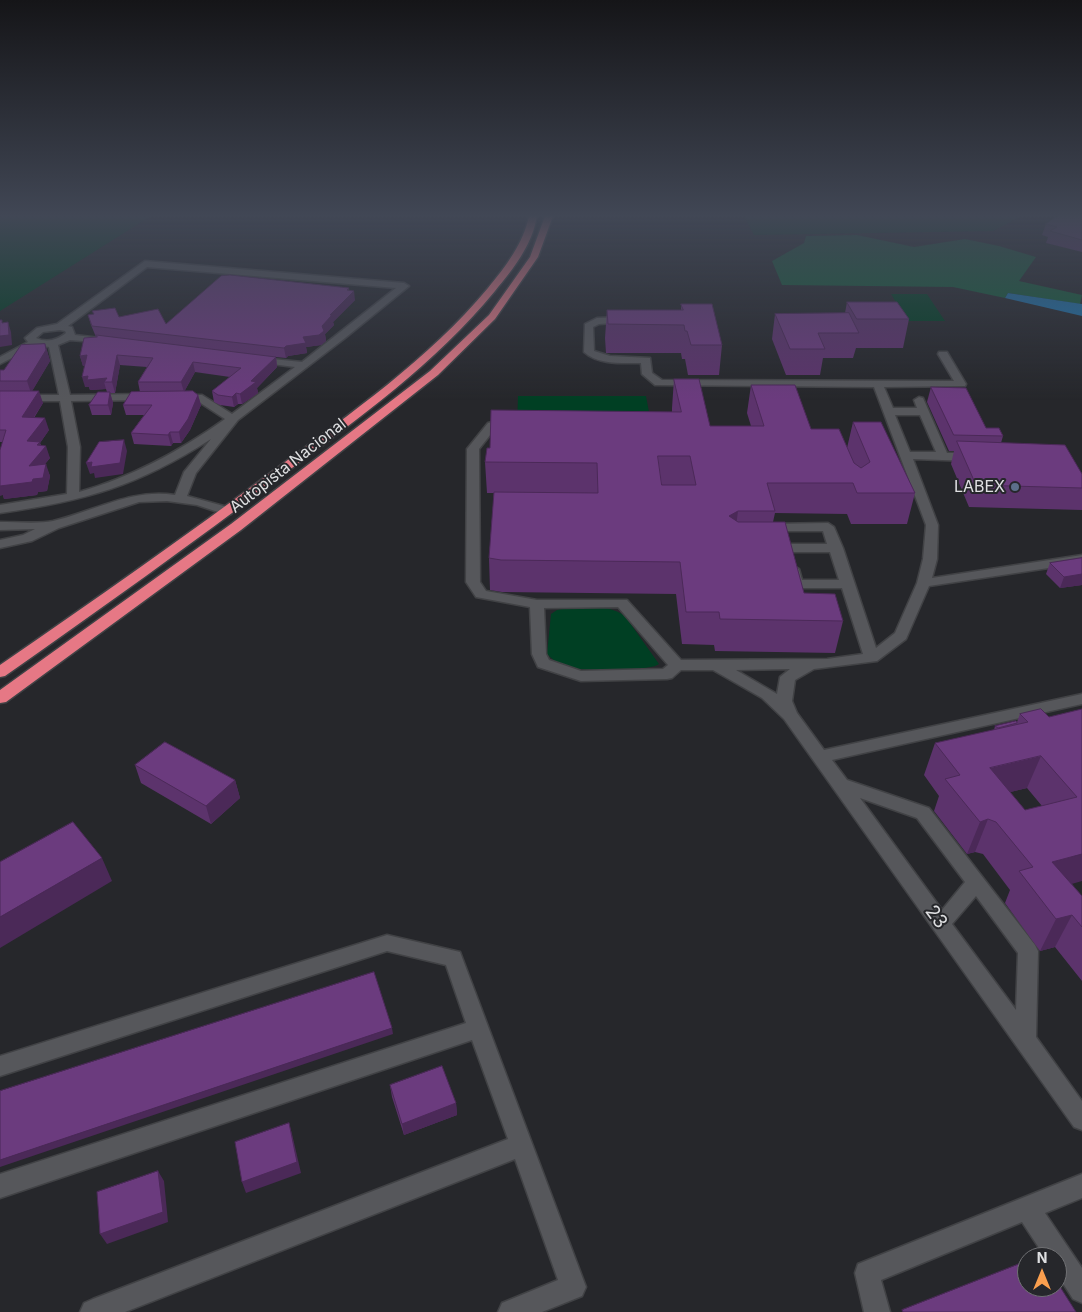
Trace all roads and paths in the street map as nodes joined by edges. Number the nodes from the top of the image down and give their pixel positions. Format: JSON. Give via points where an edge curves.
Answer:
{"nodes":[{"id":1,"x":126,"y":277,"type":"edge"},
{"id":2,"x":300,"y":277,"type":"edge"},
{"id":3,"x":502,"y":277,"type":"edge"},
{"id":4,"x":521,"y":277,"type":"edge"},
{"id":5,"x":635,"y":320,"type":"edge"},
{"id":6,"x":60,"y":327,"type":"junction"},
{"id":7,"x":68,"y":337,"type":"junction"},
{"id":8,"x":35,"y":342,"type":"junction"},
{"id":9,"x":53,"y":343,"type":"junction"},
{"id":10,"x":117,"y":343,"type":"edge"},
{"id":11,"x":943,"y":354,"type":"dead end"},
{"id":12,"x":249,"y":359,"type":"edge"},
{"id":13,"x":0,"y":361,"type":"edge"},
{"id":14,"x":304,"y":365,"type":"junction"},
{"id":15,"x":878,"y":384,"type":"junction"},
{"id":16,"x":0,"y":398,"type":"edge"},
{"id":17,"x":65,"y":398,"type":"junction"},
{"id":18,"x":919,"y":400,"type":"dead end"},
{"id":19,"x":889,"y":411,"type":"junction"},
{"id":20,"x":924,"y":412,"type":"junction"},
{"id":21,"x":233,"y":419,"type":"junction"},
{"id":22,"x":492,"y":425,"type":"edge"},
{"id":23,"x":882,"y":439,"type":"edge"},
{"id":24,"x":899,"y":440,"type":"junction"},
{"id":25,"x":905,"y":455,"type":"junction"},
{"id":26,"x":943,"y":456,"type":"junction"},
{"id":27,"x":980,"y":457,"type":"edge"},
{"id":28,"x":72,"y":497,"type":"junction"},
{"id":29,"x":180,"y":499,"type":"junction"},
{"id":30,"x":0,"y":509,"type":"edge"},
{"id":31,"x":228,"y":511,"type":"junction"},
{"id":32,"x":54,"y":525,"type":"junction"},
{"id":33,"x":0,"y":526,"type":"edge"},
{"id":34,"x":0,"y":544,"type":"edge"},
{"id":35,"x":762,"y":548,"type":"edge"},
{"id":36,"x":784,"y":548,"type":"junction"},
{"id":37,"x":836,"y":548,"type":"junction"},
{"id":38,"x":1082,"y":559,"type":"edge"},
{"id":39,"x":924,"y":583,"type":"junction"},
{"id":40,"x":848,"y":584,"type":"junction"},
{"id":41,"x":538,"y":604,"type":"junction"},
{"id":42,"x":872,"y":658,"type":"junction"},
{"id":43,"x":811,"y":664,"type":"junction"},
{"id":44,"x":677,"y":665,"type":"junction"},
{"id":45,"x":718,"y":666,"type":"junction"},
{"id":46,"x":0,"y":672,"type":"edge"},
{"id":47,"x":0,"y":698,"type":"edge"},
{"id":48,"x":1082,"y":699,"type":"edge"},
{"id":49,"x":1053,"y":706,"type":"junction"},
{"id":50,"x":790,"y":715,"type":"junction"},
{"id":51,"x":1040,"y":725,"type":"edge"},
{"id":52,"x":921,"y":735,"type":"junction"},
{"id":53,"x":964,"y":742,"type":"edge"},
{"id":54,"x":820,"y":757,"type":"junction"},
{"id":55,"x":841,"y":785,"type":"junction"},
{"id":56,"x":976,"y":883,"type":"junction"},
{"id":57,"x":941,"y":924,"type":"junction"},
{"id":58,"x":479,"y":1028,"type":"junction"},
{"id":59,"x":1025,"y":1040,"type":"junction"},
{"id":60,"x":0,"y":1066,"type":"edge"},
{"id":61,"x":1082,"y":1119,"type":"edge"},
{"id":62,"x":521,"y":1144,"type":"junction"},
{"id":63,"x":0,"y":1186,"type":"edge"},
{"id":64,"x":1082,"y":1186,"type":"edge"},
{"id":65,"x":1027,"y":1208,"type":"junction"},
{"id":66,"x":1082,"y":1290,"type":"edge"},
{"id":67,"x":93,"y":1312,"type":"edge"},
{"id":68,"x":511,"y":1312,"type":"edge"},
{"id":69,"x":877,"y":1312,"type":"edge"}],
"edges":[{"from":1,"to":6,"type":"street"},
{"from":2,"to":14,"type":"street","via":[[404,286]]},
{"from":3,"to":31,"type":"highway","name":"Autopista Nacional","via":[[479,308],[402,380]]},
{"from":4,"to":47,"type":"highway","name":"Autopista Nacional","via":[[492,318],[434,374],[236,527]]},
{"from":5,"to":15,"type":"street","via":[[597,321],[588,326],[589,352],[609,360],[646,360],[647,374],[659,383]]},
{"from":6,"to":7,"type":"street","via":[[69,329],[71,334]]},
{"from":6,"to":8,"type":"street","via":[[35,332],[30,338]]},
{"from":7,"to":9,"type":"street"},
{"from":7,"to":10,"type":"street"},
{"from":8,"to":9,"type":"street"},
{"from":8,"to":13,"type":"street"},
{"from":9,"to":17,"type":"street"},
{"from":11,"to":15,"type":"street","via":[[961,384]]},
{"from":12,"to":14,"type":"street"},
{"from":14,"to":21,"type":"street"},
{"from":15,"to":19,"type":"street"},
{"from":16,"to":17,"type":"street"},
{"from":17,"to":21,"type":"street","via":[[198,397]]},
{"from":17,"to":28,"type":"street","via":[[74,447]]},
{"from":18,"to":20,"type":"street"},
{"from":19,"to":20,"type":"street"},
{"from":19,"to":24,"type":"street"},
{"from":20,"to":26,"type":"street"},
{"from":21,"to":28,"type":"street","via":[[190,447],[128,480]]},
{"from":21,"to":29,"type":"street","via":[[190,472]]},
{"from":22,"to":41,"type":"street","via":[[474,449],[473,582],[481,594]]},
{"from":23,"to":24,"type":"street"},
{"from":24,"to":25,"type":"street"},
{"from":25,"to":26,"type":"street"},
{"from":25,"to":39,"type":"street","via":[[932,524],[930,559]]},
{"from":26,"to":27,"type":"street"},
{"from":28,"to":30,"type":"street"},
{"from":29,"to":31,"type":"street"},
{"from":29,"to":32,"type":"street","via":[[137,498]]},
{"from":31,"to":46,"type":"highway","name":"Autopista Nacional"},
{"from":32,"to":33,"type":"street"},
{"from":32,"to":34,"type":"street","via":[[26,538]]},
{"from":35,"to":36,"type":"street"},
{"from":36,"to":37,"type":"street"},
{"from":36,"to":37,"type":"street","via":[[774,527],[828,527]]},
{"from":36,"to":40,"type":"street","via":[[796,584]]},
{"from":37,"to":40,"type":"street"},
{"from":38,"to":39,"type":"street"},
{"from":39,"to":42,"type":"street","via":[[901,636]]},
{"from":40,"to":42,"type":"street"},
{"from":41,"to":44,"type":"street","via":[[622,603]]},
{"from":41,"to":44,"type":"street","via":[[539,654],[543,662],[554,668],[581,676],[638,675],[667,674]]},
{"from":42,"to":43,"type":"street"},
{"from":43,"to":45,"type":"street"},
{"from":43,"to":50,"type":"street","name":"23","via":[[788,677],[784,702]]},
{"from":44,"to":45,"type":"street"},
{"from":45,"to":50,"type":"street","name":"23","via":[[768,694]]},
{"from":48,"to":49,"type":"street"},
{"from":49,"to":51,"type":"street"},
{"from":49,"to":52,"type":"street"},
{"from":50,"to":54,"type":"street","name":"23"},
{"from":52,"to":53,"type":"street"},
{"from":52,"to":54,"type":"street"},
{"from":54,"to":55,"type":"street","name":"23"},
{"from":55,"to":56,"type":"street","via":[[923,813]]},
{"from":55,"to":57,"type":"street","name":"23"},
{"from":56,"to":57,"type":"street"},
{"from":56,"to":59,"type":"street","via":[[1028,950]]},
{"from":57,"to":59,"type":"street","name":"23"},
{"from":58,"to":60,"type":"street","via":[[454,958],[387,943]]},
{"from":58,"to":62,"type":"street"},
{"from":58,"to":63,"type":"street"},
{"from":59,"to":61,"type":"street","name":"23"},
{"from":62,"to":67,"type":"street"},
{"from":62,"to":68,"type":"street","via":[[573,1287]]},
{"from":64,"to":65,"type":"street"},
{"from":65,"to":66,"type":"street"},
{"from":65,"to":69,"type":"street","via":[[866,1273]]}]}
